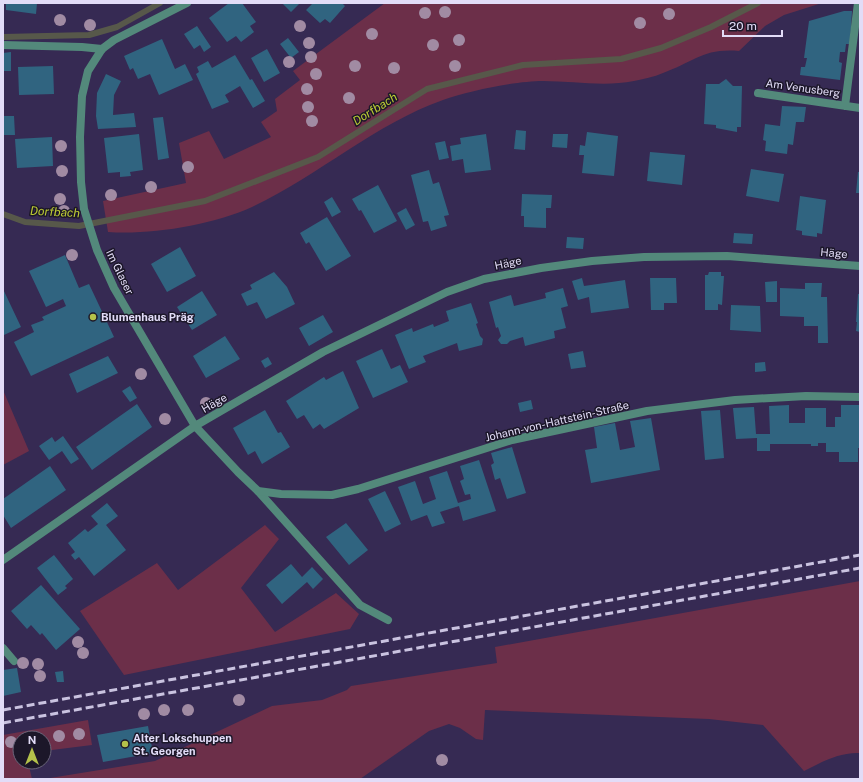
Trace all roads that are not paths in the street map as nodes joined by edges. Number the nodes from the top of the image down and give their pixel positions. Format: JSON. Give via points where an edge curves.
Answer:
{"nodes":[{"id":1,"x":187,"y":3,"type":"edge"},
{"id":2,"x":858,"y":3,"type":"edge"},
{"id":3,"x":3,"y":45,"type":"edge"},
{"id":4,"x":102,"y":50,"type":"junction"},
{"id":5,"x":758,"y":93,"type":"dead end"},
{"id":6,"x":845,"y":106,"type":"junction"},
{"id":7,"x":860,"y":108,"type":"edge"},
{"id":8,"x":860,"y":266,"type":"edge"},
{"id":9,"x":860,"y":398,"type":"edge"},
{"id":10,"x":195,"y":426,"type":"junction"},
{"id":11,"x":258,"y":490,"type":"junction"},
{"id":12,"x":3,"y":560,"type":"edge"},
{"id":13,"x":388,"y":620,"type":"dead end"},
{"id":14,"x":3,"y":648,"type":"edge"},
{"id":15,"x":14,"y":661,"type":"dead end"}],
"edges":[{"from":1,"to":4,"type":"street","name":"Im Glaser","via":[[114,40]]},
{"from":2,"to":6,"type":"street","name":"Am Venusberg"},
{"from":3,"to":4,"type":"street"},
{"from":4,"to":10,"type":"street","name":"Im Glaser","via":[[88,70],[82,96],[80,174],[84,209],[92,239],[114,288]]},
{"from":5,"to":6,"type":"street","name":"Am Venusberg"},
{"from":6,"to":7,"type":"street","name":"Am Venusberg"},
{"from":8,"to":10,"type":"street","name":"Häge","via":[[727,256],[644,257],[548,267],[484,279],[447,292],[323,352]]},
{"from":9,"to":11,"type":"street","name":"Johann-von-Hattstein-Straße","via":[[806,396],[735,400],[647,411],[512,440],[332,495],[281,494]]},
{"from":10,"to":11,"type":"street"},
{"from":10,"to":12,"type":"street"},
{"from":11,"to":13,"type":"street","via":[[360,605]]},
{"from":14,"to":15,"type":"street"}]}
